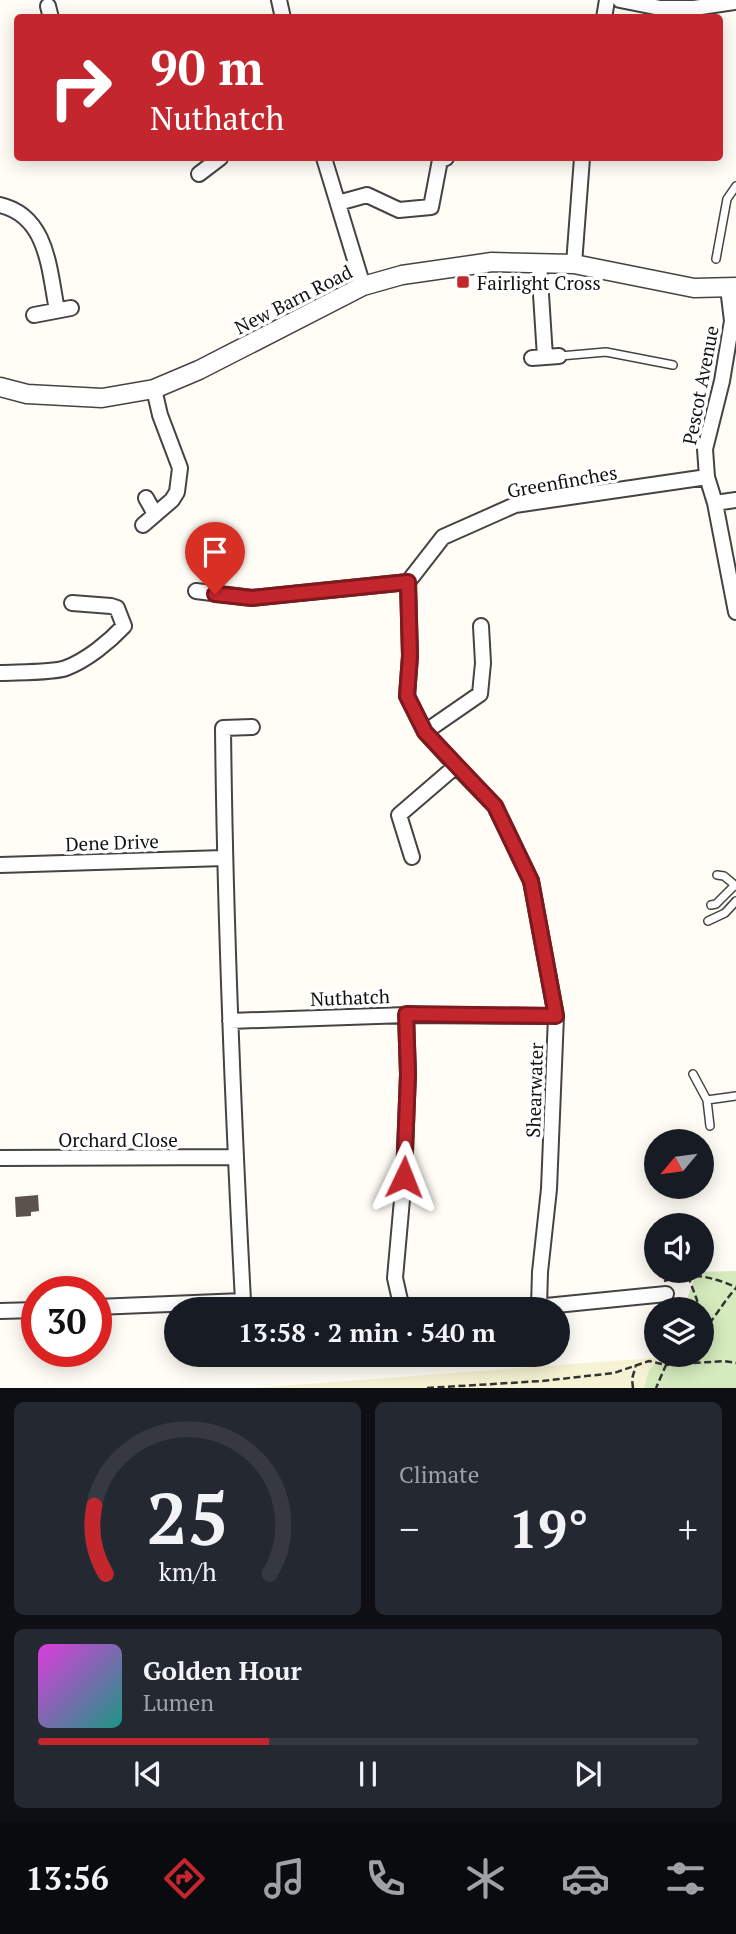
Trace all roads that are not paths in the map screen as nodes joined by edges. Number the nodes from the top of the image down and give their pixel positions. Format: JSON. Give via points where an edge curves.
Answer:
{"nodes":[{"id":1,"x":620,"y":0,"type":"edge"},
{"id":2,"x":734,"y":0,"type":"edge"},
{"id":3,"x":699,"y":12,"type":"edge"},
{"id":4,"x":216,"y":161,"type":"edge"},
{"id":5,"x":325,"y":161,"type":"edge"},
{"id":6,"x":440,"y":161,"type":"edge"},
{"id":7,"x":582,"y":161,"type":"edge"},
{"id":8,"x":199,"y":174,"type":"dead end"},
{"id":9,"x":736,"y":186,"type":"edge"},
{"id":10,"x":338,"y":203,"type":"junction"},
{"id":11,"x":0,"y":205,"type":"edge"},
{"id":12,"x":716,"y":260,"type":"dead end"},
{"id":13,"x":540,"y":263,"type":"junction"},
{"id":14,"x":573,"y":264,"type":"junction"},
{"id":15,"x":362,"y":286,"type":"junction"},
{"id":16,"x":732,"y":288,"type":"edge"},
{"id":17,"x":34,"y":314,"type":"dead end"},
{"id":18,"x":545,"y":357,"type":"joint"},
{"id":19,"x":673,"y":365,"type":"dead end"},
{"id":20,"x":729,"y":380,"type":"edge"},
{"id":21,"x":0,"y":387,"type":"edge"},
{"id":22,"x":154,"y":389,"type":"junction"},
{"id":23,"x":707,"y":477,"type":"junction"},
{"id":24,"x":146,"y":498,"type":"dead end"},
{"id":25,"x":736,"y":500,"type":"edge"},
{"id":26,"x":715,"y":503,"type":"junction"},
{"id":27,"x":155,"y":514,"type":"junction"},
{"id":28,"x":143,"y":525,"type":"dead end"},
{"id":29,"x":408,"y":582,"type":"junction"},
{"id":30,"x":196,"y":591,"type":"dead end"},
{"id":31,"x":735,"y":594,"type":"edge"},
{"id":32,"x":72,"y":603,"type":"dead end"},
{"id":33,"x":736,"y":612,"type":"edge"},
{"id":34,"x":481,"y":626,"type":"dead end"},
{"id":35,"x":0,"y":673,"type":"edge"},
{"id":36,"x":252,"y":727,"type":"dead end"},
{"id":37,"x":425,"y":732,"type":"junction"},
{"id":38,"x":456,"y":766,"type":"junction"},
{"id":39,"x":412,"y":857,"type":"dead end"},
{"id":40,"x":224,"y":858,"type":"junction"},
{"id":41,"x":0,"y":865,"type":"edge"},
{"id":42,"x":717,"y":876,"type":"dead end"},
{"id":43,"x":736,"y":885,"type":"edge"},
{"id":44,"x":736,"y":901,"type":"edge"},
{"id":45,"x":711,"y":905,"type":"dead end"},
{"id":46,"x":708,"y":921,"type":"dead end"},
{"id":47,"x":406,"y":1014,"type":"junction"},
{"id":48,"x":556,"y":1016,"type":"junction"},
{"id":49,"x":230,"y":1021,"type":"junction"},
{"id":50,"x":693,"y":1074,"type":"dead end"},
{"id":51,"x":736,"y":1096,"type":"edge"},
{"id":52,"x":707,"y":1100,"type":"junction"},
{"id":53,"x":710,"y":1126,"type":"dead end"},
{"id":54,"x":236,"y":1157,"type":"junction"},
{"id":55,"x":0,"y":1158,"type":"edge"},
{"id":56,"x":666,"y":1294,"type":"dead end"},
{"id":57,"x":400,"y":1297,"type":"edge"},
{"id":58,"x":539,"y":1297,"type":"edge"},
{"id":59,"x":570,"y":1303,"type":"edge"},
{"id":60,"x":112,"y":1306,"type":"edge"},
{"id":61,"x":21,"y":1310,"type":"edge"},
{"id":62,"x":0,"y":1311,"type":"edge"}],
"edges":[{"from":1,"to":3,"type":"street"},
{"from":2,"to":3,"type":"street"},
{"from":4,"to":8,"type":"street"},
{"from":5,"to":10,"type":"street"},
{"from":6,"to":10,"type":"street","via":[[431,207],[399,210],[367,195]]},
{"from":7,"to":14,"type":"street"},
{"from":9,"to":12,"type":"lane","via":[[727,199]]},
{"from":10,"to":15,"type":"street"},
{"from":11,"to":17,"type":"street","via":[[19,214],[41,237],[64,309]]},
{"from":13,"to":14,"type":"street","name":"New Barn Road"},
{"from":13,"to":15,"type":"street","name":"New Barn Road","via":[[492,262],[402,275]]},
{"from":13,"to":18,"type":"street"},
{"from":14,"to":16,"type":"street","name":"New Barn Road","via":[[695,288]]},
{"from":15,"to":22,"type":"street","name":"New Barn Road"},
{"from":16,"to":20,"type":"street","name":"Pescot Avenue"},
{"from":18,"to":19,"type":"lane","via":[[606,352]]},
{"from":20,"to":23,"type":"street","name":"Pescot Avenue","via":[[705,449]]},
{"from":21,"to":22,"type":"street","name":"New Barn Road","via":[[27,394],[102,398]]},
{"from":22,"to":27,"type":"street","via":[[180,468],[177,492]]},
{"from":23,"to":26,"type":"street","name":"Pescot Avenue"},
{"from":23,"to":29,"type":"street","name":"Greenfinches","via":[[515,505],[443,537]]},
{"from":24,"to":27,"type":"street"},
{"from":25,"to":26,"type":"street"},
{"from":26,"to":31,"type":"street","name":"Pescot Avenue"},
{"from":27,"to":28,"type":"street"},
{"from":29,"to":30,"type":"street","via":[[252,598]]},
{"from":29,"to":37,"type":"street","name":"Shearwater","via":[[407,696]]},
{"from":31,"to":33,"type":"street","name":"Pescot Avenue"},
{"from":32,"to":35,"type":"street","via":[[117,608],[124,626],[64,669]]},
{"from":34,"to":37,"type":"street","via":[[480,694]]},
{"from":36,"to":40,"type":"street","via":[[223,728]]},
{"from":37,"to":38,"type":"street","name":"Shearwater"},
{"from":38,"to":39,"type":"street","via":[[398,815]]},
{"from":38,"to":48,"type":"street","name":"Shearwater","via":[[495,806],[531,881]]},
{"from":40,"to":41,"type":"street","name":"Dene Drive"},
{"from":40,"to":49,"type":"street"},
{"from":42,"to":43,"type":"lane"},
{"from":43,"to":45,"type":"lane"},
{"from":44,"to":46,"type":"lane"},
{"from":47,"to":48,"type":"street","name":"Nuthatch"},
{"from":47,"to":49,"type":"street","name":"Nuthatch"},
{"from":47,"to":57,"type":"street","via":[[406,1138],[396,1278]]},
{"from":48,"to":58,"type":"street","name":"Shearwater"},
{"from":49,"to":54,"type":"street"},
{"from":50,"to":52,"type":"lane"},
{"from":51,"to":52,"type":"lane"},
{"from":52,"to":53,"type":"lane"},
{"from":54,"to":55,"type":"street","name":"Orchard Close"},
{"from":54,"to":60,"type":"street","via":[[243,1301]]},
{"from":56,"to":59,"type":"street"},
{"from":61,"to":62,"type":"street"}]}
